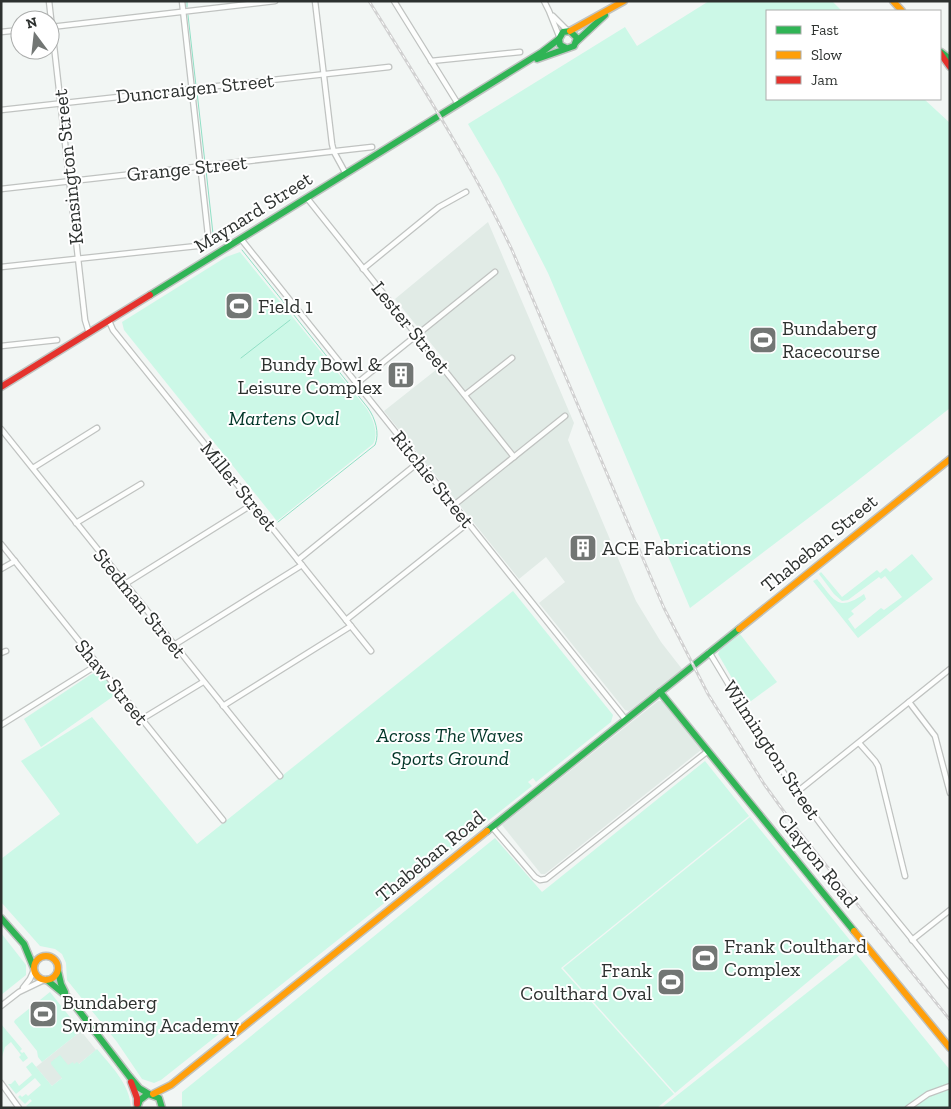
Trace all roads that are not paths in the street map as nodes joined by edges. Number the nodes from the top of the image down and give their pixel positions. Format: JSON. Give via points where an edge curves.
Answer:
{"nodes":[{"id":1,"x":182,"y":1,"type":"edge"},
{"id":2,"x":275,"y":1,"type":"edge"},
{"id":3,"x":316,"y":1,"type":"edge"},
{"id":4,"x":394,"y":1,"type":"edge"},
{"id":5,"x":544,"y":1,"type":"edge"},
{"id":6,"x":624,"y":1,"type":"edge"},
{"id":7,"x":614,"y":8,"type":"junction"},
{"id":8,"x":550,"y":11,"type":"junction"},
{"id":9,"x":183,"y":12,"type":"junction"},
{"id":10,"x":60,"y":26,"type":"edge"},
{"id":11,"x":569,"y":31,"type":"junction"},
{"id":12,"x":559,"y":37,"type":"junction"},
{"id":13,"x":576,"y":42,"type":"junction"},
{"id":14,"x":566,"y":48,"type":"junction"},
{"id":15,"x":520,"y":52,"type":"dead end"},
{"id":16,"x":941,"y":54,"type":"edge"},
{"id":17,"x":55,"y":60,"type":"edge"},
{"id":18,"x":431,"y":61,"type":"junction"},
{"id":19,"x":521,"y":65,"type":"junction"},
{"id":20,"x":389,"y":67,"type":"dead end"},
{"id":21,"x":950,"y":67,"type":"edge"},
{"id":22,"x":324,"y":74,"type":"junction"},
{"id":23,"x":192,"y":89,"type":"junction"},
{"id":24,"x":61,"y":103,"type":"junction"},
{"id":25,"x":458,"y":104,"type":"junction"},
{"id":26,"x":1,"y":110,"type":"edge"},
{"id":27,"x":372,"y":147,"type":"dead end"},
{"id":28,"x":334,"y":152,"type":"junction"},
{"id":29,"x":200,"y":166,"type":"junction"},
{"id":30,"x":346,"y":174,"type":"junction"},
{"id":31,"x":70,"y":181,"type":"junction"},
{"id":32,"x":1,"y":189,"type":"edge"},
{"id":33,"x":466,"y":192,"type":"dead end"},
{"id":34,"x":307,"y":198,"type":"junction"},
{"id":35,"x":241,"y":239,"type":"junction"},
{"id":36,"x":78,"y":259,"type":"junction"},
{"id":37,"x":1,"y":267,"type":"edge"},
{"id":38,"x":363,"y":268,"type":"junction"},
{"id":39,"x":495,"y":272,"type":"dead end"},
{"id":40,"x":108,"y":321,"type":"junction"},
{"id":41,"x":90,"y":333,"type":"junction"},
{"id":42,"x":417,"y":335,"type":"junction"},
{"id":43,"x":56,"y":340,"type":"dead end"},
{"id":44,"x":1,"y":346,"type":"edge"},
{"id":45,"x":512,"y":358,"type":"dead end"},
{"id":46,"x":356,"y":384,"type":"junction"},
{"id":47,"x":1,"y":387,"type":"edge"},
{"id":48,"x":465,"y":395,"type":"junction"},
{"id":49,"x":565,"y":416,"type":"dead end"},
{"id":50,"x":97,"y":428,"type":"dead end"},
{"id":51,"x":1,"y":429,"type":"edge"},
{"id":52,"x":514,"y":457,"type":"junction"},
{"id":53,"x":950,"y":459,"type":"edge"},
{"id":54,"x":419,"y":462,"type":"junction"},
{"id":55,"x":32,"y":468,"type":"junction"},
{"id":56,"x":141,"y":484,"type":"dead end"},
{"id":57,"x":253,"y":504,"type":"junction"},
{"id":58,"x":454,"y":506,"type":"junction"},
{"id":59,"x":76,"y":523,"type":"junction"},
{"id":60,"x":468,"y":523,"type":"junction"},
{"id":61,"x":1,"y":544,"type":"edge"},
{"id":62,"x":298,"y":560,"type":"junction"},
{"id":63,"x":15,"y":561,"type":"junction"},
{"id":64,"x":302,"y":565,"type":"junction"},
{"id":65,"x":1,"y":570,"type":"edge"},
{"id":66,"x":125,"y":584,"type":"junction"},
{"id":67,"x":346,"y":620,"type":"junction"},
{"id":68,"x":351,"y":626,"type":"junction"},
{"id":69,"x":174,"y":646,"type":"junction"},
{"id":70,"x":371,"y":651,"type":"dead end"},
{"id":71,"x":710,"y":652,"type":"junction"},
{"id":72,"x":97,"y":665,"type":"junction"},
{"id":73,"x":950,"y":669,"type":"edge"},
{"id":74,"x":203,"y":682,"type":"junction"},
{"id":75,"x":660,"y":692,"type":"junction"},
{"id":76,"x":909,"y":702,"type":"junction"},
{"id":77,"x":223,"y":706,"type":"junction"},
{"id":78,"x":142,"y":719,"type":"junction"},
{"id":79,"x":626,"y":720,"type":"junction"},
{"id":80,"x":1,"y":724,"type":"edge"},
{"id":81,"x":859,"y":743,"type":"junction"},
{"id":82,"x":708,"y":751,"type":"junction"},
{"id":83,"x":280,"y":776,"type":"dead end"},
{"id":84,"x":797,"y":792,"type":"junction"},
{"id":85,"x":950,"y":793,"type":"edge"},
{"id":86,"x":223,"y":820,"type":"dead end"},
{"id":87,"x":492,"y":827,"type":"junction"},
{"id":88,"x":905,"y":876,"type":"dead end"},
{"id":89,"x":950,"y":910,"type":"edge"},
{"id":90,"x":1,"y":918,"type":"edge"},
{"id":91,"x":912,"y":940,"type":"junction"},
{"id":92,"x":24,"y":944,"type":"junction"},
{"id":93,"x":45,"y":955,"type":"junction"},
{"id":94,"x":34,"y":968,"type":"junction"},
{"id":95,"x":58,"y":970,"type":"junction"},
{"id":96,"x":46,"y":980,"type":"junction"},
{"id":97,"x":950,"y":986,"type":"edge"},
{"id":98,"x":18,"y":992,"type":"junction"},
{"id":99,"x":70,"y":999,"type":"junction"},
{"id":100,"x":1,"y":1006,"type":"edge"},
{"id":101,"x":950,"y":1048,"type":"edge"},
{"id":102,"x":129,"y":1076,"type":"junction"},
{"id":103,"x":1,"y":1083,"type":"edge"},
{"id":104,"x":171,"y":1085,"type":"junction"},
{"id":105,"x":950,"y":1086,"type":"edge"},
{"id":106,"x":151,"y":1094,"type":"junction"},
{"id":107,"x":162,"y":1105,"type":"edge"},
{"id":108,"x":137,"y":1106,"type":"edge"},
{"id":109,"x":20,"y":1108,"type":"edge"},
{"id":110,"x":908,"y":1108,"type":"edge"}],
"edges":[{"from":1,"to":9,"type":"street"},
{"from":2,"to":9,"type":"street"},
{"from":3,"to":22,"type":"street"},
{"from":4,"to":18,"type":"street"},
{"from":5,"to":8,"type":"street"},
{"from":6,"to":7,"type":"street"},
{"from":7,"to":11,"type":"street"},
{"from":7,"to":13,"type":"street"},
{"from":8,"to":11,"type":"street"},
{"from":8,"to":12,"type":"street"},
{"from":9,"to":10,"type":"street"},
{"from":9,"to":23,"type":"street"},
{"from":11,"to":12,"type":"street"},
{"from":11,"to":13,"type":"street","via":[[576,35]]},
{"from":12,"to":14,"type":"street","via":[[560,45]]},
{"from":12,"to":19,"type":"street","name":"Maynard Street"},
{"from":13,"to":14,"type":"street"},
{"from":14,"to":19,"type":"street","name":"Maynard Street"},
{"from":15,"to":18,"type":"street"},
{"from":16,"to":21,"type":"street"},
{"from":17,"to":24,"type":"street","name":"Kensington Street"},
{"from":18,"to":25,"type":"street"},
{"from":19,"to":25,"type":"street","name":"Maynard Street"},
{"from":20,"to":22,"type":"street","name":"Duncraigen Street"},
{"from":22,"to":23,"type":"street","name":"Duncraigen Street"},
{"from":22,"to":28,"type":"street"},
{"from":23,"to":24,"type":"street","name":"Duncraigen Street"},
{"from":23,"to":29,"type":"street"},
{"from":24,"to":26,"type":"street","name":"Duncraigen Street"},
{"from":24,"to":31,"type":"street","name":"Kensington Street"},
{"from":25,"to":30,"type":"street","name":"Maynard Street"},
{"from":27,"to":28,"type":"street","name":"Grange Street"},
{"from":28,"to":29,"type":"street","name":"Grange Street"},
{"from":28,"to":30,"type":"street"},
{"from":29,"to":31,"type":"street","name":"Grange Street"},
{"from":29,"to":36,"type":"street","via":[[208,235],[204,242],[197,246]]},
{"from":30,"to":34,"type":"street","name":"Maynard Street"},
{"from":31,"to":32,"type":"street","name":"Grange Street"},
{"from":31,"to":36,"type":"street","name":"Kensington Street"},
{"from":33,"to":38,"type":"street","via":[[439,207]]},
{"from":34,"to":35,"type":"street","name":"Maynard Street"},
{"from":34,"to":38,"type":"street","name":"Lester Street"},
{"from":35,"to":40,"type":"street","name":"Maynard Street"},
{"from":35,"to":46,"type":"street","name":"Ritchie Street"},
{"from":36,"to":37,"type":"street"},
{"from":36,"to":41,"type":"street","name":"Kensington Street","via":[[85,320]]},
{"from":38,"to":42,"type":"street","name":"Lester Street"},
{"from":39,"to":42,"type":"street"},
{"from":40,"to":41,"type":"street","name":"Maynard Street"},
{"from":40,"to":57,"type":"street","name":"Miller Street"},
{"from":41,"to":47,"type":"street","name":"Maynard Street"},
{"from":42,"to":46,"type":"street"},
{"from":42,"to":48,"type":"street","name":"Lester Street"},
{"from":43,"to":44,"type":"street"},
{"from":45,"to":48,"type":"street"},
{"from":46,"to":54,"type":"street","name":"Ritchie Street"},
{"from":48,"to":52,"type":"street","name":"Lester Street"},
{"from":49,"to":52,"type":"street"},
{"from":50,"to":55,"type":"street"},
{"from":51,"to":55,"type":"street","name":"Stedman Street"},
{"from":52,"to":58,"type":"street"},
{"from":53,"to":71,"type":"street","name":"Thabeban Street"},
{"from":54,"to":58,"type":"street","name":"Ritchie Street"},
{"from":54,"to":62,"type":"street"},
{"from":55,"to":59,"type":"street","name":"Stedman Street"},
{"from":56,"to":59,"type":"street"},
{"from":57,"to":62,"type":"street","name":"Miller Street"},
{"from":57,"to":66,"type":"street"},
{"from":58,"to":60,"type":"street","name":"Ritchie Street"},
{"from":59,"to":66,"type":"street","name":"Stedman Street"},
{"from":60,"to":67,"type":"street"},
{"from":60,"to":79,"type":"street","name":"Ritchie Street"},
{"from":61,"to":63,"type":"street","name":"Shaw Street"},
{"from":62,"to":64,"type":"street","name":"Miller Street"},
{"from":63,"to":65,"type":"street"},
{"from":63,"to":72,"type":"street","name":"Shaw Street"},
{"from":64,"to":67,"type":"street","name":"Miller Street"},
{"from":64,"to":69,"type":"street"},
{"from":66,"to":69,"type":"street","name":"Stedman Street"},
{"from":67,"to":68,"type":"street","name":"Miller Street"},
{"from":68,"to":70,"type":"street","name":"Miller Street"},
{"from":68,"to":77,"type":"street"},
{"from":69,"to":74,"type":"street","name":"Stedman Street"},
{"from":71,"to":75,"type":"street","name":"Thabeban Road"},
{"from":71,"to":84,"type":"street","name":"Wilmington Street"},
{"from":72,"to":78,"type":"street","name":"Shaw Street"},
{"from":72,"to":80,"type":"street"},
{"from":73,"to":76,"type":"street"},
{"from":74,"to":77,"type":"street","name":"Stedman Street"},
{"from":74,"to":78,"type":"street"},
{"from":75,"to":79,"type":"street","name":"Thabeban Road"},
{"from":75,"to":82,"type":"street","name":"Clayton Road"},
{"from":76,"to":81,"type":"street"},
{"from":76,"to":85,"type":"street","via":[[935,736]]},
{"from":77,"to":83,"type":"street","name":"Stedman Street"},
{"from":78,"to":86,"type":"street","name":"Shaw Street"},
{"from":79,"to":87,"type":"street","name":"Thabeban Road"},
{"from":81,"to":84,"type":"street"},
{"from":81,"to":88,"type":"street","via":[[878,766]]},
{"from":82,"to":87,"type":"street","via":[[546,879],[535,877]]},
{"from":82,"to":101,"type":"street","name":"Clayton Road"},
{"from":84,"to":91,"type":"street","name":"Wilmington Street"},
{"from":87,"to":104,"type":"street","name":"Thabeban Road"},
{"from":89,"to":91,"type":"street"},
{"from":90,"to":92,"type":"street"},
{"from":91,"to":97,"type":"street","name":"Wilmington Street"},
{"from":92,"to":93,"type":"street"},
{"from":92,"to":94,"type":"street"},
{"from":93,"to":94,"type":"street","via":[[36,960]]},
{"from":93,"to":95,"type":"street","via":[[56,961]]},
{"from":94,"to":96,"type":"street","via":[[37,976]]},
{"from":94,"to":98,"type":"street","via":[[30,979]]},
{"from":95,"to":96,"type":"street","via":[[55,976]]},
{"from":95,"to":99,"type":"street","via":[[61,984]]},
{"from":96,"to":98,"type":"street"},
{"from":96,"to":99,"type":"street"},
{"from":98,"to":100,"type":"street"},
{"from":99,"to":102,"type":"street"},
{"from":102,"to":106,"type":"street","via":[[139,1088]]},
{"from":102,"to":108,"type":"street"},
{"from":103,"to":109,"type":"street"},
{"from":104,"to":106,"type":"street","name":"Thabeban Road"},
{"from":104,"to":107,"type":"street","name":"Thabeban Road"},
{"from":105,"to":110,"type":"street","via":[[928,1094]]},
{"from":106,"to":107,"type":"street","via":[[159,1098]]},
{"from":106,"to":108,"type":"street","name":"Thabeban Road","via":[[141,1097]]}]}
